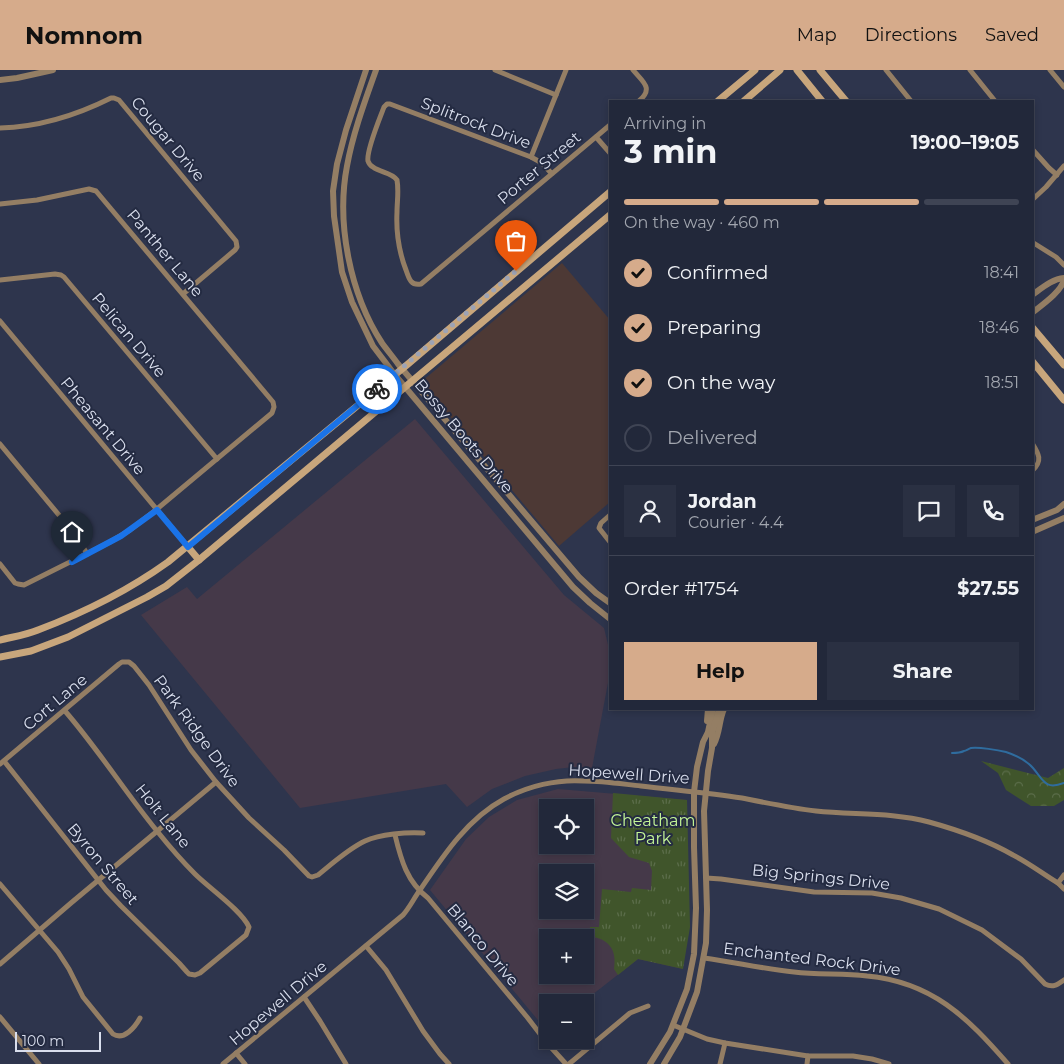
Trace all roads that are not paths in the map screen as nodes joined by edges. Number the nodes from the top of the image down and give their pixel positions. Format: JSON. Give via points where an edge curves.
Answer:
{"nodes":[{"id":1,"x":53,"y":70,"type":"edge"},
{"id":2,"x":366,"y":70,"type":"edge"},
{"id":3,"x":376,"y":70,"type":"edge"},
{"id":4,"x":495,"y":70,"type":"edge"},
{"id":5,"x":566,"y":70,"type":"edge"},
{"id":6,"x":633,"y":70,"type":"edge"},
{"id":7,"x":755,"y":70,"type":"edge"},
{"id":8,"x":780,"y":70,"type":"edge"},
{"id":9,"x":797,"y":70,"type":"edge"},
{"id":10,"x":820,"y":70,"type":"edge"},
{"id":11,"x":886,"y":70,"type":"edge"},
{"id":12,"x":970,"y":70,"type":"edge"},
{"id":13,"x":1050,"y":70,"type":"edge"},
{"id":14,"x":0,"y":80,"type":"edge"},
{"id":15,"x":1064,"y":87,"type":"edge"},
{"id":16,"x":556,"y":95,"type":"junction"},
{"id":17,"x":640,"y":100,"type":"edge"},
{"id":18,"x":719,"y":100,"type":"edge"},
{"id":19,"x":745,"y":100,"type":"edge"},
{"id":20,"x":821,"y":100,"type":"edge"},
{"id":21,"x":845,"y":100,"type":"edge"},
{"id":22,"x":910,"y":100,"type":"edge"},
{"id":23,"x":994,"y":100,"type":"edge"},
{"id":24,"x":609,"y":126,"type":"edge"},
{"id":25,"x":0,"y":128,"type":"edge"},
{"id":26,"x":596,"y":137,"type":"junction"},
{"id":27,"x":1034,"y":151,"type":"edge"},
{"id":28,"x":609,"y":152,"type":"edge"},
{"id":29,"x":532,"y":157,"type":"junction"},
{"id":30,"x":338,"y":164,"type":"junction"},
{"id":31,"x":347,"y":166,"type":"junction"},
{"id":32,"x":1064,"y":166,"type":"edge"},
{"id":33,"x":552,"y":174,"type":"junction"},
{"id":34,"x":1057,"y":175,"type":"junction"},
{"id":35,"x":609,"y":193,"type":"edge"},
{"id":36,"x":1034,"y":198,"type":"edge"},
{"id":37,"x":0,"y":204,"type":"edge"},
{"id":38,"x":609,"y":216,"type":"edge"},
{"id":39,"x":1034,"y":243,"type":"edge"},
{"id":40,"x":1064,"y":265,"type":"edge"},
{"id":41,"x":1064,"y":279,"type":"edge"},
{"id":42,"x":0,"y":280,"type":"edge"},
{"id":43,"x":414,"y":284,"type":"joint"},
{"id":44,"x":182,"y":294,"type":"junction"},
{"id":45,"x":1034,"y":294,"type":"edge"},
{"id":46,"x":1034,"y":311,"type":"edge"},
{"id":47,"x":0,"y":321,"type":"edge"},
{"id":48,"x":1034,"y":329,"type":"edge"},
{"id":49,"x":1034,"y":363,"type":"edge"},
{"id":50,"x":1064,"y":365,"type":"edge"},
{"id":51,"x":402,"y":369,"type":"junction"},
{"id":52,"x":395,"y":375,"type":"junction"},
{"id":53,"x":412,"y":380,"type":"junction"},
{"id":54,"x":405,"y":387,"type":"junction"},
{"id":55,"x":1064,"y":400,"type":"edge"},
{"id":56,"x":0,"y":444,"type":"edge"},
{"id":57,"x":1034,"y":447,"type":"edge"},
{"id":58,"x":216,"y":459,"type":"junction"},
{"id":59,"x":1034,"y":468,"type":"edge"},
{"id":60,"x":1064,"y":504,"type":"edge"},
{"id":61,"x":157,"y":510,"type":"junction"},
{"id":62,"x":609,"y":516,"type":"edge"},
{"id":63,"x":1064,"y":518,"type":"edge"},
{"id":64,"x":1034,"y":519,"type":"edge"},
{"id":65,"x":1034,"y":531,"type":"edge"},
{"id":66,"x":609,"y":541,"type":"edge"},
{"id":67,"x":188,"y":547,"type":"junction"},
{"id":68,"x":87,"y":554,"type":"junction"},
{"id":69,"x":199,"y":560,"type":"junction"},
{"id":70,"x":0,"y":564,"type":"edge"},
{"id":71,"x":609,"y":602,"type":"edge"},
{"id":72,"x":609,"y":618,"type":"edge"},
{"id":73,"x":0,"y":640,"type":"edge"},
{"id":74,"x":0,"y":657,"type":"edge"},
{"id":75,"x":127,"y":662,"type":"joint"},
{"id":76,"x":65,"y":710,"type":"junction"},
{"id":77,"x":708,"y":710,"type":"edge"},
{"id":78,"x":713,"y":710,"type":"edge"},
{"id":79,"x":719,"y":710,"type":"edge"},
{"id":80,"x":724,"y":710,"type":"edge"},
{"id":81,"x":703,"y":742,"type":"junction"},
{"id":82,"x":712,"y":748,"type":"junction"},
{"id":83,"x":2,"y":763,"type":"edge"},
{"id":84,"x":216,"y":782,"type":"junction"},
{"id":85,"x":694,"y":792,"type":"junction"},
{"id":86,"x":706,"y":793,"type":"junction"},
{"id":87,"x":157,"y":831,"type":"junction"},
{"id":88,"x":423,"y":833,"type":"dead end"},
{"id":89,"x":395,"y":835,"type":"junction"},
{"id":90,"x":1064,"y":875,"type":"edge"},
{"id":91,"x":706,"y":878,"type":"junction"},
{"id":92,"x":98,"y":880,"type":"junction"},
{"id":93,"x":1058,"y":883,"type":"junction"},
{"id":94,"x":0,"y":884,"type":"edge"},
{"id":95,"x":1064,"y":888,"type":"edge"},
{"id":96,"x":419,"y":891,"type":"junction"},
{"id":97,"x":39,"y":931,"type":"junction"},
{"id":98,"x":366,"y":946,"type":"junction"},
{"id":99,"x":704,"y":958,"type":"junction"},
{"id":100,"x":0,"y":964,"type":"edge"},
{"id":101,"x":192,"y":975,"type":"joint"},
{"id":102,"x":1064,"y":980,"type":"edge"},
{"id":103,"x":304,"y":998,"type":"junction"},
{"id":104,"x":648,"y":1006,"type":"dead end"},
{"id":105,"x":0,"y":1017,"type":"edge"},
{"id":106,"x":140,"y":1018,"type":"dead end"},
{"id":107,"x":673,"y":1024,"type":"junction"},
{"id":108,"x":683,"y":1028,"type":"junction"},
{"id":109,"x":725,"y":1043,"type":"junction"},
{"id":110,"x":236,"y":1053,"type":"junction"},
{"id":111,"x":808,"y":1056,"type":"junction"},
{"id":112,"x":39,"y":1064,"type":"edge"},
{"id":113,"x":224,"y":1064,"type":"edge"},
{"id":114,"x":245,"y":1064,"type":"edge"},
{"id":115,"x":346,"y":1064,"type":"edge"},
{"id":116,"x":449,"y":1064,"type":"edge"},
{"id":117,"x":568,"y":1064,"type":"edge"},
{"id":118,"x":650,"y":1064,"type":"edge"},
{"id":119,"x":664,"y":1064,"type":"edge"},
{"id":120,"x":720,"y":1064,"type":"edge"},
{"id":121,"x":807,"y":1064,"type":"edge"},
{"id":122,"x":889,"y":1064,"type":"edge"},
{"id":123,"x":1008,"y":1064,"type":"edge"}],
"edges":[{"from":1,"to":14,"type":"street"},
{"from":2,"to":30,"type":"street","name":"Bossy Boots Drive"},
{"from":3,"to":31,"type":"street","name":"Bossy Boots Drive"},
{"from":4,"to":16,"type":"street"},
{"from":5,"to":16,"type":"street"},
{"from":6,"to":17,"type":"street","via":[[647,90]]},
{"from":7,"to":18,"type":"main road"},
{"from":8,"to":19,"type":"main road"},
{"from":9,"to":20,"type":"main road"},
{"from":10,"to":21,"type":"main road"},
{"from":11,"to":22,"type":"street"},
{"from":12,"to":23,"type":"street"},
{"from":13,"to":15,"type":"street"},
{"from":16,"to":29,"type":"street"},
{"from":24,"to":26,"type":"street","name":"Porter Street"},
{"from":25,"to":44,"type":"street","name":"Cougar Drive","via":[[47,121],[117,98],[237,244],[236,250]]},
{"from":26,"to":28,"type":"street"},
{"from":26,"to":33,"type":"street","name":"Porter Street"},
{"from":27,"to":34,"type":"street"},
{"from":29,"to":33,"type":"street","name":"Splitrock Drive"},
{"from":29,"to":43,"type":"street","name":"Splitrock Drive","via":[[392,104],[384,107],[368,156],[374,169],[396,178],[400,252],[409,279]]},
{"from":30,"to":31,"type":"street"},
{"from":30,"to":52,"type":"street","name":"Bossy Boots Drive","via":[[333,191],[342,272],[373,346]]},
{"from":31,"to":51,"type":"street","name":"Bossy Boots Drive","via":[[344,198],[350,264],[371,322]]},
{"from":32,"to":34,"type":"street"},
{"from":33,"to":43,"type":"street","name":"Porter Street","via":[[421,284]]},
{"from":34,"to":36,"type":"street"},
{"from":35,"to":51,"type":"main road"},
{"from":37,"to":44,"type":"street","name":"Panther Lane","via":[[89,189],[96,191]]},
{"from":38,"to":53,"type":"main road"},
{"from":39,"to":40,"type":"street","via":[[1056,256]]},
{"from":41,"to":45,"type":"street","via":[[1058,278]]},
{"from":41,"to":46,"type":"street","via":[[1057,291]]},
{"from":42,"to":58,"type":"street","name":"Pelican Drive","via":[[55,274],[64,277]]},
{"from":44,"to":58,"type":"street","name":"Panther Lane","via":[[273,402],[272,413]]},
{"from":47,"to":61,"type":"street","name":"Pheasant Drive"},
{"from":48,"to":50,"type":"main road"},
{"from":49,"to":55,"type":"main road"},
{"from":51,"to":52,"type":"main road"},
{"from":51,"to":53,"type":"street","name":"Bossy Boots Drive"},
{"from":52,"to":54,"type":"street","name":"Bossy Boots Drive"},
{"from":52,"to":67,"type":"main road"},
{"from":53,"to":54,"type":"main road"},
{"from":53,"to":71,"type":"street","name":"Bossy Boots Drive","via":[[579,577]]},
{"from":54,"to":69,"type":"main road"},
{"from":54,"to":72,"type":"street","name":"Bossy Boots Drive","via":[[573,587]]},
{"from":56,"to":68,"type":"street","via":[[78,538]]},
{"from":57,"to":59,"type":"street","via":[[1039,459]]},
{"from":58,"to":61,"type":"street"},
{"from":60,"to":64,"type":"street"},
{"from":61,"to":67,"type":"street","name":"Pheasant Drive"},
{"from":61,"to":68,"type":"street","via":[[121,536]]},
{"from":62,"to":66,"type":"street","via":[[600,525],[600,531]]},
{"from":63,"to":65,"type":"street"},
{"from":67,"to":69,"type":"main road"},
{"from":67,"to":73,"type":"main road","via":[[147,577],[80,612],[36,631]]},
{"from":68,"to":70,"type":"street","via":[[24,585],[15,583]]},
{"from":69,"to":74,"type":"main road","via":[[166,586],[68,637],[31,651]]},
{"from":75,"to":76,"type":"street","name":"Cort Lane","via":[[119,664]]},
{"from":75,"to":84,"type":"street","name":"Park Ridge Drive","via":[[149,685]]},
{"from":76,"to":83,"type":"street","name":"Cort Lane"},
{"from":76,"to":87,"type":"street","name":"Holt Lane"},
{"from":77,"to":81,"type":"street"},
{"from":78,"to":81,"type":"street"},
{"from":79,"to":82,"type":"street"},
{"from":80,"to":82,"type":"street","via":[[718,737]]},
{"from":81,"to":85,"type":"street"},
{"from":82,"to":86,"type":"street"},
{"from":83,"to":92,"type":"street","name":"Byron Street"},
{"from":84,"to":87,"type":"street"},
{"from":84,"to":89,"type":"street","name":"Park Ridge Drive","via":[[311,877],[367,840]]},
{"from":85,"to":86,"type":"street","name":"Hopewell Drive"},
{"from":85,"to":96,"type":"street","name":"Hopewell Drive","via":[[583,780],[528,789],[481,814],[450,848]]},
{"from":85,"to":107,"type":"street","via":[[694,954],[687,989]]},
{"from":86,"to":91,"type":"street"},
{"from":86,"to":93,"type":"street","name":"Hopewell Drive","via":[[809,810],[883,814],[928,822],[974,836],[1014,855]]},
{"from":87,"to":92,"type":"street"},
{"from":87,"to":101,"type":"street","name":"Holt Lane","via":[[195,874],[234,908],[248,925],[246,935],[200,973]]},
{"from":88,"to":89,"type":"street"},
{"from":89,"to":96,"type":"street","name":"Blanco Drive","via":[[405,870]]},
{"from":90,"to":93,"type":"street"},
{"from":91,"to":99,"type":"street"},
{"from":91,"to":102,"type":"street","name":"Big Springs Drive","via":[[814,892],[872,893],[901,898],[939,909],[982,930],[1021,959],[1050,987]]},
{"from":92,"to":97,"type":"street"},
{"from":92,"to":101,"type":"street","name":"Byron Street","via":[[120,906]]},
{"from":93,"to":95,"type":"street","name":"Hopewell Drive"},
{"from":94,"to":97,"type":"street"},
{"from":96,"to":98,"type":"street","name":"Hopewell Drive","via":[[403,915]]},
{"from":96,"to":117,"type":"street","name":"Blanco Drive"},
{"from":97,"to":100,"type":"street"},
{"from":97,"to":106,"type":"street","via":[[70,969],[82,997],[113,1034],[124,1036]]},
{"from":98,"to":103,"type":"street","name":"Hopewell Drive"},
{"from":98,"to":116,"type":"street","via":[[386,970],[423,1031]]},
{"from":99,"to":108,"type":"street","via":[[697,992]]},
{"from":99,"to":123,"type":"street","name":"Enchanted Rock Drive","via":[[795,972],[886,978],[907,984],[953,1008]]},
{"from":103,"to":110,"type":"street","name":"Hopewell Drive"},
{"from":103,"to":115,"type":"street"},
{"from":104,"to":117,"type":"street","via":[[630,1013]]},
{"from":105,"to":112,"type":"street"},
{"from":107,"to":108,"type":"street"},
{"from":107,"to":118,"type":"street"},
{"from":108,"to":109,"type":"street"},
{"from":108,"to":119,"type":"street"},
{"from":109,"to":111,"type":"street"},
{"from":109,"to":120,"type":"street"},
{"from":110,"to":113,"type":"street","name":"Hopewell Drive"},
{"from":110,"to":114,"type":"street"},
{"from":111,"to":121,"type":"street"},
{"from":111,"to":122,"type":"street","via":[[852,1056]]}]}
